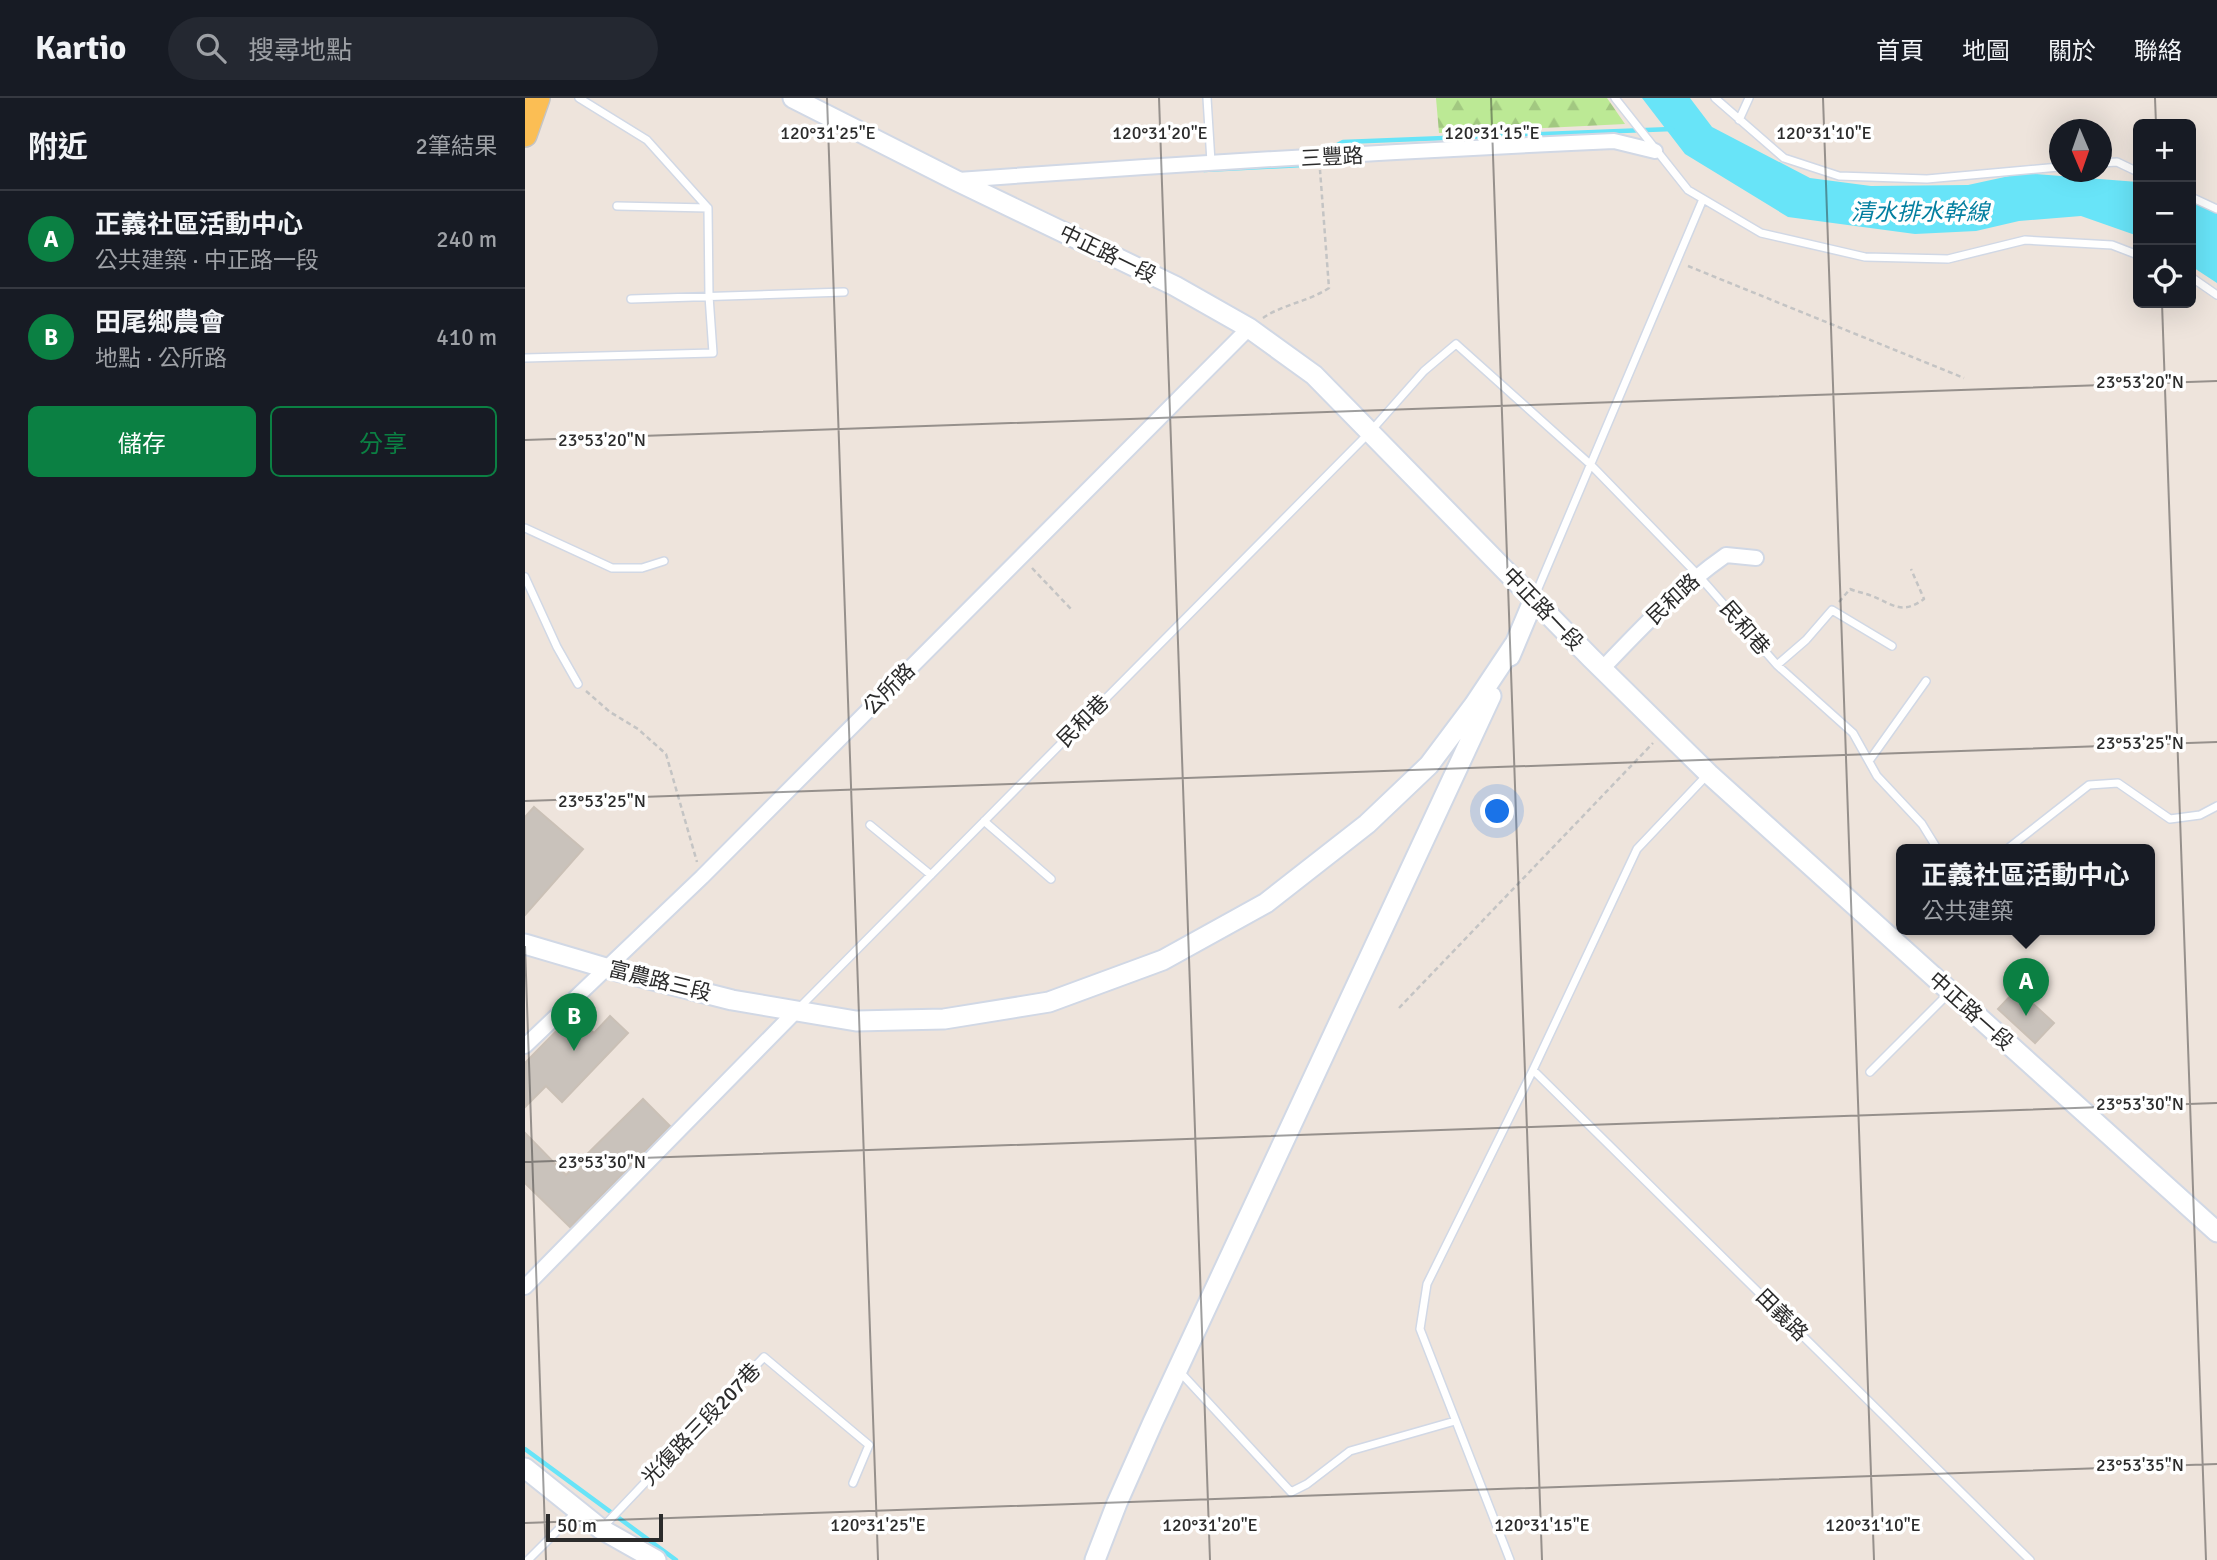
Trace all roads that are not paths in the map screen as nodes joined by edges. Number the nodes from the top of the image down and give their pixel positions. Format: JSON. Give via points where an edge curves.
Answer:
{"nodes":[{"id":1,"x":538,"y":98,"type":"edge"},
{"id":2,"x":579,"y":98,"type":"edge"},
{"id":3,"x":793,"y":98,"type":"edge"},
{"id":4,"x":1207,"y":98,"type":"edge"},
{"id":5,"x":1615,"y":98,"type":"edge"},
{"id":6,"x":1715,"y":98,"type":"edge"},
{"id":7,"x":1749,"y":98,"type":"edge"},
{"id":8,"x":1739,"y":120,"type":"junction"},
{"id":9,"x":525,"y":135,"type":"edge"},
{"id":10,"x":1655,"y":150,"type":"junction"},
{"id":11,"x":1211,"y":162,"type":"junction"},
{"id":12,"x":2112,"y":162,"type":"edge"},
{"id":13,"x":2049,"y":168,"type":"edge"},
{"id":14,"x":2133,"y":170,"type":"edge"},
{"id":15,"x":957,"y":181,"type":"junction"},
{"id":16,"x":1703,"y":199,"type":"junction"},
{"id":17,"x":2196,"y":199,"type":"edge"},
{"id":18,"x":617,"y":206,"type":"dead end"},
{"id":19,"x":708,"y":208,"type":"junction"},
{"id":20,"x":2217,"y":209,"type":"edge"},
{"id":21,"x":2133,"y":253,"type":"edge"},
{"id":22,"x":2196,"y":280,"type":"edge"},
{"id":23,"x":844,"y":292,"type":"dead end"},
{"id":24,"x":2217,"y":295,"type":"edge"},
{"id":25,"x":709,"y":296,"type":"junction"},
{"id":26,"x":631,"y":299,"type":"dead end"},
{"id":27,"x":1249,"y":328,"type":"junction"},
{"id":28,"x":525,"y":358,"type":"edge"},
{"id":29,"x":1370,"y":432,"type":"junction"},
{"id":30,"x":1591,"y":465,"type":"junction"},
{"id":31,"x":525,"y":528,"type":"edge"},
{"id":32,"x":1756,"y":558,"type":"dead end"},
{"id":33,"x":664,"y":561,"type":"dead end"},
{"id":34,"x":1698,"y":575,"type":"junction"},
{"id":35,"x":525,"y":577,"type":"edge"},
{"id":36,"x":1534,"y":599,"type":"junction"},
{"id":37,"x":1514,"y":645,"type":"junction"},
{"id":38,"x":1892,"y":646,"type":"dead end"},
{"id":39,"x":1777,"y":665,"type":"junction"},
{"id":40,"x":1602,"y":669,"type":"junction"},
{"id":41,"x":1926,"y":681,"type":"dead end"},
{"id":42,"x":579,"y":684,"type":"road end"},
{"id":43,"x":1869,"y":761,"type":"junction"},
{"id":44,"x":1429,"y":765,"type":"junction"},
{"id":45,"x":1709,"y":774,"type":"junction"},
{"id":46,"x":1453,"y":779,"type":"junction"},
{"id":47,"x":2217,"y":806,"type":"edge"},
{"id":48,"x":985,"y":821,"type":"junction"},
{"id":49,"x":870,"y":825,"type":"dead end"},
{"id":50,"x":1934,"y":844,"type":"edge"},
{"id":51,"x":2014,"y":844,"type":"edge"},
{"id":52,"x":931,"y":875,"type":"junction"},
{"id":53,"x":1051,"y":879,"type":"dead end"},
{"id":54,"x":525,"y":944,"type":"edge"},
{"id":55,"x":606,"y":968,"type":"junction"},
{"id":56,"x":1950,"y":992,"type":"junction"},
{"id":57,"x":796,"y":1011,"type":"junction"},
{"id":58,"x":525,"y":1046,"type":"edge"},
{"id":59,"x":1534,"y":1070,"type":"junction"},
{"id":60,"x":1870,"y":1072,"type":"dead end"},
{"id":61,"x":2217,"y":1232,"type":"edge"},
{"id":62,"x":525,"y":1287,"type":"edge"},
{"id":63,"x":1178,"y":1368,"type":"junction"},
{"id":64,"x":1455,"y":1421,"type":"junction"},
{"id":65,"x":525,"y":1468,"type":"edge"},
{"id":66,"x":853,"y":1483,"type":"dead end"},
{"id":67,"x":576,"y":1511,"type":"junction"},
{"id":68,"x":601,"y":1529,"type":"junction"},
{"id":69,"x":529,"y":1560,"type":"edge"},
{"id":70,"x":656,"y":1560,"type":"edge"},
{"id":71,"x":1095,"y":1560,"type":"edge"},
{"id":72,"x":1510,"y":1560,"type":"edge"},
{"id":73,"x":2029,"y":1560,"type":"edge"}],
"edges":[{"from":1,"to":9,"type":"main road"},
{"from":2,"to":19,"type":"lane","via":[[647,140]]},
{"from":3,"to":15,"type":"street","name":"中正路一段"},
{"from":4,"to":11,"type":"lane"},
{"from":5,"to":10,"type":"lane"},
{"from":6,"to":8,"type":"lane"},
{"from":7,"to":8,"type":"lane"},
{"from":8,"to":13,"type":"lane","via":[[1784,158],[1839,176],[1927,180]]},
{"from":10,"to":11,"type":"street","name":"三豐路","via":[[1614,141]]},
{"from":10,"to":16,"type":"lane","via":[[1688,190]]},
{"from":11,"to":15,"type":"street","name":"三豐路"},
{"from":12,"to":14,"type":"lane"},
{"from":15,"to":27,"type":"street","name":"中正路一段","via":[[1175,286]]},
{"from":16,"to":21,"type":"lane","via":[[1761,233],[1865,257],[1948,259],[2025,240],[2112,245]]},
{"from":16,"to":30,"type":"lane"},
{"from":17,"to":20,"type":"lane"},
{"from":18,"to":19,"type":"lane"},
{"from":19,"to":25,"type":"lane"},
{"from":22,"to":24,"type":"lane"},
{"from":23,"to":25,"type":"lane"},
{"from":25,"to":26,"type":"lane"},
{"from":25,"to":28,"type":"lane","via":[[713,353]]},
{"from":27,"to":29,"type":"street","name":"中正路一段","via":[[1314,375]]},
{"from":27,"to":55,"type":"street","name":"公所路"},
{"from":29,"to":30,"type":"lane","name":"民和巷","via":[[1456,344]]},
{"from":29,"to":36,"type":"street","name":"中正路一段"},
{"from":29,"to":48,"type":"lane","name":"民和巷"},
{"from":30,"to":34,"type":"lane","name":"民和巷"},
{"from":30,"to":36,"type":"lane"},
{"from":31,"to":33,"type":"lane","via":[[613,568],[642,568]]},
{"from":32,"to":34,"type":"street","name":"民和路","via":[[1726,555]]},
{"from":34,"to":39,"type":"lane","name":"民和巷"},
{"from":34,"to":40,"type":"street","name":"民和路"},
{"from":35,"to":42,"type":"lane"},
{"from":36,"to":37,"type":"street"},
{"from":36,"to":40,"type":"street","name":"中正路一段"},
{"from":37,"to":44,"type":"street","name":"富農路三段"},
{"from":37,"to":46,"type":"street"},
{"from":38,"to":39,"type":"lane","via":[[1832,610]]},
{"from":39,"to":43,"type":"lane","name":"民和巷","via":[[1853,733]]},
{"from":40,"to":45,"type":"street","name":"中正路一段"},
{"from":41,"to":43,"type":"lane"},
{"from":43,"to":50,"type":"lane","name":"民和巷"},
{"from":44,"to":46,"type":"street","via":[[1450,770]]},
{"from":44,"to":57,"type":"street","name":"富農路三段","via":[[1367,824],[1266,903],[1163,960],[1049,1002],[944,1020],[856,1021]]},
{"from":45,"to":56,"type":"street","name":"中正路一段"},
{"from":45,"to":59,"type":"lane","via":[[1637,849]]},
{"from":46,"to":63,"type":"street"},
{"from":47,"to":51,"type":"lane","via":[[2200,815],[2170,819],[2118,783],[2089,785]]},
{"from":48,"to":52,"type":"lane","name":"民和巷"},
{"from":48,"to":53,"type":"lane"},
{"from":49,"to":52,"type":"lane"},
{"from":52,"to":57,"type":"lane","name":"民和巷"},
{"from":54,"to":55,"type":"street","name":"富農路三段"},
{"from":55,"to":57,"type":"street","name":"富農路三段"},
{"from":55,"to":58,"type":"street","name":"公所路"},
{"from":56,"to":60,"type":"lane"},
{"from":56,"to":61,"type":"street","name":"中正路一段"},
{"from":57,"to":62,"type":"street"},
{"from":59,"to":64,"type":"lane","via":[[1427,1284],[1420,1329]]},
{"from":59,"to":73,"type":"lane","name":"田義路"},
{"from":63,"to":64,"type":"lane","via":[[1291,1492],[1350,1451]]},
{"from":63,"to":71,"type":"street"},
{"from":64,"to":72,"type":"lane"},
{"from":65,"to":67,"type":"street"},
{"from":66,"to":68,"type":"lane","name":"光復路三段207巷","via":[[869,1445],[764,1357]]},
{"from":67,"to":68,"type":"street"},
{"from":67,"to":69,"type":"lane"},
{"from":68,"to":70,"type":"street"}]}
